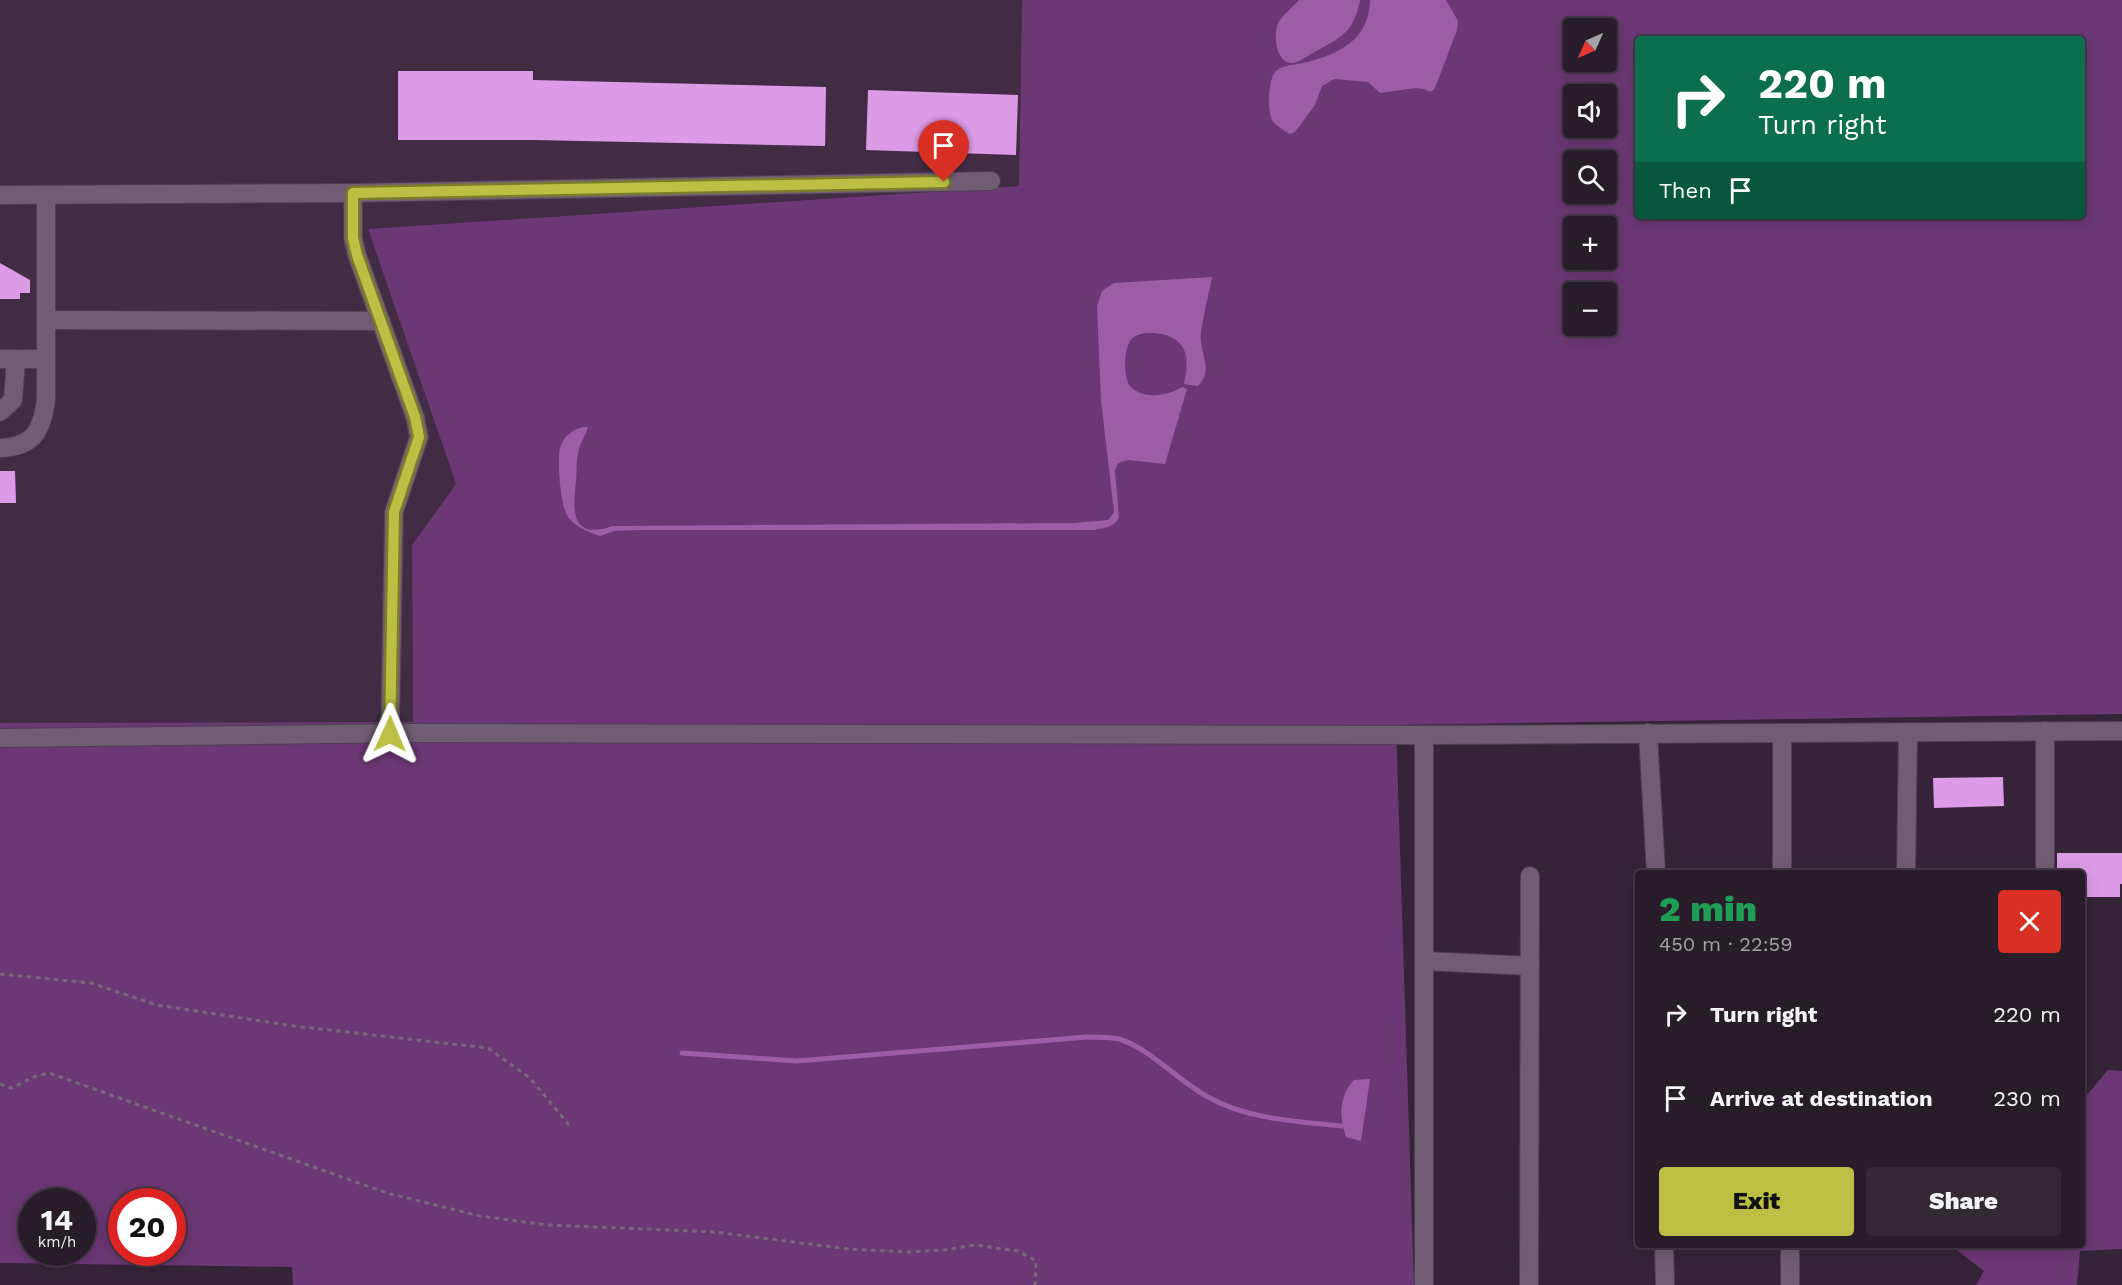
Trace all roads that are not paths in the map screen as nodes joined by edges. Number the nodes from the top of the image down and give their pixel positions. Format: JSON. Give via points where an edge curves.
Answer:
{"nodes":[{"id":1,"x":992,"y":181,"type":"dead end"},
{"id":2,"x":353,"y":193,"type":"junction"},
{"id":3,"x":0,"y":195,"type":"edge"},
{"id":4,"x":45,"y":195,"type":"junction"},
{"id":5,"x":45,"y":320,"type":"junction"},
{"id":6,"x":381,"y":321,"type":"junction"},
{"id":7,"x":8,"y":359,"type":"edge"},
{"id":8,"x":45,"y":359,"type":"junction"},
{"id":9,"x":0,"y":412,"type":"edge"},
{"id":10,"x":0,"y":448,"type":"edge"},
{"id":11,"x":2045,"y":731,"type":"junction"},
{"id":12,"x":2122,"y":731,"type":"edge"},
{"id":13,"x":1908,"y":732,"type":"junction"},
{"id":14,"x":1782,"y":733,"type":"junction"},
{"id":15,"x":390,"y":734,"type":"junction"},
{"id":16,"x":1648,"y":734,"type":"junction"},
{"id":17,"x":1424,"y":735,"type":"junction"},
{"id":18,"x":0,"y":738,"type":"edge"},
{"id":19,"x":2045,"y":866,"type":"dead end"},
{"id":20,"x":1656,"y":870,"type":"edge"},
{"id":21,"x":1782,"y":870,"type":"edge"},
{"id":22,"x":1906,"y":870,"type":"edge"},
{"id":23,"x":1530,"y":876,"type":"dead end"},
{"id":24,"x":1424,"y":961,"type":"junction"},
{"id":25,"x":1530,"y":966,"type":"junction"},
{"id":26,"x":1665,"y":1248,"type":"edge"},
{"id":27,"x":1790,"y":1248,"type":"edge"},
{"id":28,"x":1424,"y":1285,"type":"edge"},
{"id":29,"x":1529,"y":1285,"type":"edge"},
{"id":30,"x":1665,"y":1285,"type":"edge"},
{"id":31,"x":1790,"y":1285,"type":"edge"}],
"edges":[{"from":1,"to":2,"type":"lane"},
{"from":2,"to":4,"type":"lane"},
{"from":2,"to":6,"type":"lane","via":[[353,238]]},
{"from":3,"to":4,"type":"lane"},
{"from":4,"to":5,"type":"lane"},
{"from":5,"to":6,"type":"lane"},
{"from":5,"to":8,"type":"lane"},
{"from":6,"to":15,"type":"lane","via":[[419,437],[394,512]]},
{"from":7,"to":8,"type":"lane"},
{"from":7,"to":9,"type":"lane","via":[[13,400]]},
{"from":8,"to":10,"type":"lane","via":[[45,400],[39,429],[24,443]]},
{"from":11,"to":12,"type":"lane"},
{"from":11,"to":13,"type":"lane"},
{"from":11,"to":19,"type":"lane"},
{"from":13,"to":14,"type":"lane"},
{"from":13,"to":22,"type":"lane"},
{"from":14,"to":16,"type":"lane"},
{"from":14,"to":21,"type":"lane"},
{"from":15,"to":17,"type":"lane"},
{"from":15,"to":18,"type":"lane"},
{"from":16,"to":17,"type":"lane"},
{"from":16,"to":20,"type":"lane"},
{"from":17,"to":24,"type":"lane"},
{"from":23,"to":25,"type":"lane"},
{"from":24,"to":25,"type":"lane"},
{"from":24,"to":28,"type":"lane"},
{"from":25,"to":29,"type":"lane"},
{"from":26,"to":30,"type":"lane"},
{"from":27,"to":31,"type":"lane"}]}
